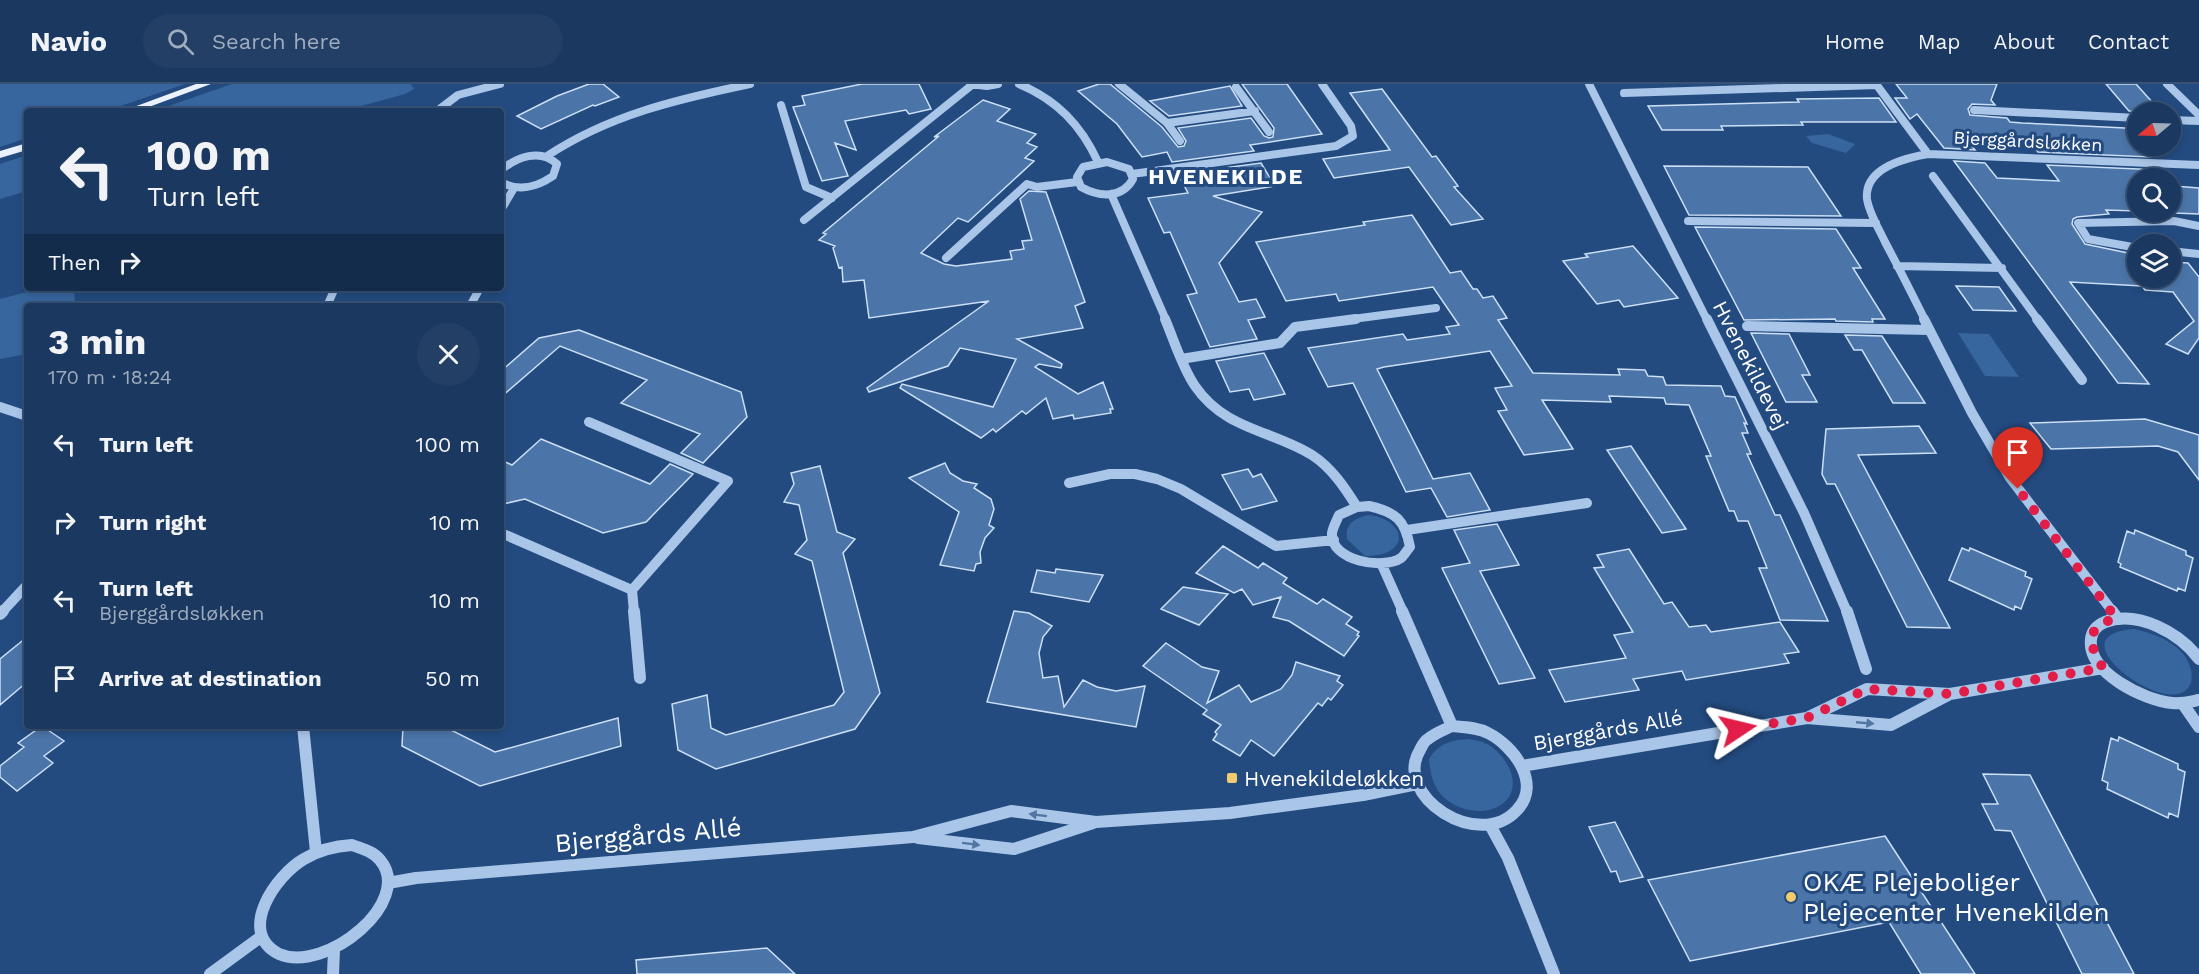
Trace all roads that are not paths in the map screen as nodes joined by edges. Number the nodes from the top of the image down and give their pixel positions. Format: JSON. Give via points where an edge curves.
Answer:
{"nodes":[{"id":1,"x":206,"y":84,"type":"edge"},
{"id":2,"x":500,"y":84,"type":"edge"},
{"id":3,"x":750,"y":84,"type":"edge"},
{"id":4,"x":971,"y":84,"type":"edge"},
{"id":5,"x":998,"y":84,"type":"edge"},
{"id":6,"x":1019,"y":84,"type":"edge"},
{"id":7,"x":1119,"y":84,"type":"edge"},
{"id":8,"x":1322,"y":84,"type":"edge"},
{"id":9,"x":1589,"y":84,"type":"edge"},
{"id":10,"x":2167,"y":84,"type":"edge"},
{"id":11,"x":1876,"y":85,"type":"edge"},
{"id":12,"x":1236,"y":87,"type":"dead end"},
{"id":13,"x":1624,"y":93,"type":"dead end"},
{"id":14,"x":781,"y":105,"type":"dead end"},
{"id":15,"x":136,"y":108,"type":"edge"},
{"id":16,"x":441,"y":108,"type":"edge"},
{"id":17,"x":1974,"y":110,"type":"dead end"},
{"id":18,"x":1255,"y":111,"type":"junction"},
{"id":19,"x":2199,"y":115,"type":"edge"},
{"id":20,"x":2127,"y":117,"type":"edge"},
{"id":21,"x":2181,"y":121,"type":"edge"},
{"id":22,"x":2199,"y":122,"type":"edge"},
{"id":23,"x":1167,"y":123,"type":"junction"},
{"id":24,"x":1269,"y":132,"type":"dead end"},
{"id":25,"x":1180,"y":141,"type":"dead end"},
{"id":26,"x":24,"y":147,"type":"edge"},
{"id":27,"x":1928,"y":154,"type":"junction"},
{"id":28,"x":0,"y":155,"type":"edge"},
{"id":29,"x":547,"y":156,"type":"junction"},
{"id":30,"x":1098,"y":162,"type":"junction"},
{"id":31,"x":2199,"y":165,"type":"edge"},
{"id":32,"x":504,"y":166,"type":"edge"},
{"id":33,"x":1132,"y":174,"type":"junction"},
{"id":34,"x":1933,"y":176,"type":"dead end"},
{"id":35,"x":1077,"y":182,"type":"junction"},
{"id":36,"x":504,"y":183,"type":"edge"},
{"id":37,"x":514,"y":188,"type":"junction"},
{"id":38,"x":1111,"y":194,"type":"junction"},
{"id":39,"x":832,"y":198,"type":"junction"},
{"id":40,"x":504,"y":205,"type":"edge"},
{"id":41,"x":804,"y":220,"type":"dead end"},
{"id":42,"x":1688,"y":221,"type":"dead end"},
{"id":43,"x":1876,"y":223,"type":"junction"},
{"id":44,"x":2199,"y":226,"type":"edge"},
{"id":45,"x":2127,"y":246,"type":"edge"},
{"id":46,"x":2181,"y":252,"type":"edge"},
{"id":47,"x":2199,"y":254,"type":"edge"},
{"id":48,"x":946,"y":258,"type":"dead end"},
{"id":49,"x":1897,"y":266,"type":"junction"},
{"id":50,"x":2002,"y":268,"type":"junction"},
{"id":51,"x":1436,"y":308,"type":"dead end"},
{"id":52,"x":1747,"y":326,"type":"dead end"},
{"id":53,"x":1929,"y":330,"type":"junction"},
{"id":54,"x":1182,"y":358,"type":"junction"},
{"id":55,"x":2082,"y":380,"type":"dead end"},
{"id":56,"x":0,"y":407,"type":"edge"},
{"id":57,"x":24,"y":415,"type":"edge"},
{"id":58,"x":589,"y":422,"type":"dead end"},
{"id":59,"x":1069,"y":483,"type":"dead end"},
{"id":60,"x":1587,"y":503,"type":"dead end"},
{"id":61,"x":1357,"y":507,"type":"junction"},
{"id":62,"x":1407,"y":530,"type":"junction"},
{"id":63,"x":504,"y":534,"type":"edge"},
{"id":64,"x":1334,"y":540,"type":"junction"},
{"id":65,"x":1382,"y":565,"type":"junction"},
{"id":66,"x":24,"y":588,"type":"edge"},
{"id":67,"x":632,"y":590,"type":"junction"},
{"id":68,"x":0,"y":614,"type":"edge"},
{"id":69,"x":2116,"y":618,"type":"junction"},
{"id":70,"x":2198,"y":656,"type":"edge"},
{"id":71,"x":2103,"y":668,"type":"junction"},
{"id":72,"x":1866,"y":669,"type":"dead end"},
{"id":73,"x":640,"y":678,"type":"dead end"},
{"id":74,"x":1950,"y":694,"type":"junction"},
{"id":75,"x":2199,"y":700,"type":"edge"},
{"id":76,"x":2183,"y":704,"type":"junction"},
{"id":77,"x":1807,"y":718,"type":"junction"},
{"id":78,"x":1452,"y":726,"type":"junction"},
{"id":79,"x":2199,"y":727,"type":"edge"},
{"id":80,"x":303,"y":729,"type":"edge"},
{"id":81,"x":1522,"y":766,"type":"junction"},
{"id":82,"x":1417,"y":784,"type":"junction"},
{"id":83,"x":1096,"y":822,"type":"junction"},
{"id":84,"x":1490,"y":825,"type":"junction"},
{"id":85,"x":913,"y":837,"type":"junction"},
{"id":86,"x":316,"y":852,"type":"junction"},
{"id":87,"x":388,"y":884,"type":"junction"},
{"id":88,"x":262,"y":936,"type":"junction"},
{"id":89,"x":333,"y":950,"type":"junction"},
{"id":90,"x":210,"y":974,"type":"edge"},
{"id":91,"x":333,"y":974,"type":"edge"},
{"id":92,"x":1554,"y":974,"type":"edge"}],
"edges":[{"from":1,"to":15,"type":"main road"},
{"from":2,"to":16,"type":"street","via":[[458,95]]},
{"from":3,"to":29,"type":"street","via":[[639,109],[599,124]]},
{"from":4,"to":5,"type":"street"},
{"from":4,"to":39,"type":"street"},
{"from":6,"to":30,"type":"street","via":[[1067,111],[1081,127]]},
{"from":7,"to":23,"type":"street"},
{"from":8,"to":33,"type":"street","via":[[1351,126],[1353,136],[1347,141],[1336,146]]},
{"from":9,"to":72,"type":"street","name":"Hvenekildevej","via":[[1804,513],[1842,597]]},
{"from":10,"to":19,"type":"street"},
{"from":11,"to":13,"type":"street","name":"Bjerggårdsløkken"},
{"from":11,"to":27,"type":"street","name":"Bjerggårdsløkken"},
{"from":12,"to":18,"type":"street"},
{"from":14,"to":39,"type":"street","via":[[806,187]]},
{"from":17,"to":20,"type":"street"},
{"from":18,"to":23,"type":"street"},
{"from":18,"to":24,"type":"street"},
{"from":21,"to":22,"type":"street"},
{"from":23,"to":25,"type":"street"},
{"from":26,"to":28,"type":"main road"},
{"from":27,"to":31,"type":"street","name":"Bjerggårdsløkken"},
{"from":27,"to":43,"type":"street","name":"Bjerggårdsløkken","via":[[1887,166],[1873,179],[1867,198]]},
{"from":29,"to":32,"type":"street","via":[[523,157]]},
{"from":29,"to":37,"type":"street","via":[[557,164],[554,176],[536,185]]},
{"from":30,"to":33,"type":"street","via":[[1123,165]]},
{"from":30,"to":35,"type":"street","via":[[1083,167]]},
{"from":33,"to":38,"type":"street","via":[[1132,184],[1127,189]]},
{"from":34,"to":50,"type":"street"},
{"from":35,"to":38,"type":"street","via":[[1086,191]]},
{"from":35,"to":48,"type":"street","via":[[1037,187],[1027,184]]},
{"from":36,"to":37,"type":"street"},
{"from":37,"to":40,"type":"street"},
{"from":38,"to":54,"type":"street"},
{"from":39,"to":41,"type":"street"},
{"from":42,"to":43,"type":"street"},
{"from":43,"to":49,"type":"street","name":"Bjerggårdsløkken"},
{"from":44,"to":45,"type":"street","via":[[2174,221],[2078,223],[2088,238]]},
{"from":46,"to":47,"type":"street"},
{"from":49,"to":50,"type":"street"},
{"from":49,"to":53,"type":"street","name":"Bjerggårdsløkken"},
{"from":50,"to":55,"type":"street"},
{"from":51,"to":54,"type":"street","via":[[1295,327],[1280,344]]},
{"from":52,"to":53,"type":"street"},
{"from":53,"to":69,"type":"street","name":"Bjerggårdsløkken","via":[[2010,478]]},
{"from":54,"to":61,"type":"street","via":[[1194,385],[1213,407],[1246,428],[1287,442],[1319,460]]},
{"from":56,"to":57,"type":"street"},
{"from":58,"to":67,"type":"street","via":[[728,481]]},
{"from":59,"to":64,"type":"street","via":[[1110,474],[1135,474],[1181,489],[1276,546]]},
{"from":60,"to":62,"type":"street"},
{"from":61,"to":62,"type":"street","via":[[1381,509],[1401,521]]},
{"from":61,"to":64,"type":"street","via":[[1339,515],[1332,531]]},
{"from":62,"to":65,"type":"street","via":[[1408,548],[1402,556]]},
{"from":63,"to":67,"type":"street"},
{"from":64,"to":65,"type":"street","via":[[1347,556]]},
{"from":65,"to":78,"type":"street"},
{"from":66,"to":68,"type":"street"},
{"from":67,"to":73,"type":"street"},
{"from":69,"to":70,"type":"street","via":[[2158,627]]},
{"from":69,"to":71,"type":"street","via":[[2100,623],[2091,634],[2092,650]]},
{"from":71,"to":74,"type":"street","name":"Bjerggårds Allé"},
{"from":71,"to":76,"type":"street","via":[[2140,695],[2163,703]]},
{"from":74,"to":77,"type":"street","name":"Bjerggårds Allé","via":[[1867,689]]},
{"from":77,"to":74,"type":"street","name":"Bjerggårds Allé","one_way":true,"via":[[1891,725]]},
{"from":75,"to":76,"type":"street"},
{"from":76,"to":79,"type":"street"},
{"from":77,"to":81,"type":"street","name":"Bjerggårds Allé"},
{"from":78,"to":81,"type":"street","via":[[1485,731],[1513,752]]},
{"from":78,"to":82,"type":"street","via":[[1436,731],[1416,752],[1413,768]]},
{"from":80,"to":86,"type":"street"},
{"from":81,"to":84,"type":"street","via":[[1525,797],[1518,810],[1506,820]]},
{"from":82,"to":83,"type":"street","name":"Bjerggårds Allé","via":[[1230,813]]},
{"from":82,"to":84,"type":"street","via":[[1425,799],[1454,820]]},
{"from":83,"to":85,"type":"street","name":"Bjerggårds Allé","one_way":true,"via":[[1011,811]]},
{"from":85,"to":83,"type":"street","name":"Bjerggårds Allé","one_way":true,"via":[[1014,849]]},
{"from":84,"to":92,"type":"street","via":[[1505,852]]},
{"from":85,"to":87,"type":"street","name":"Bjerggårds Allé","via":[[416,878]]},
{"from":86,"to":87,"type":"street","via":[[334,846],[368,848],[386,868]]},
{"from":86,"to":88,"type":"street","via":[[278,880],[260,919]]},
{"from":87,"to":89,"type":"street","via":[[371,921],[354,938]]},
{"from":88,"to":89,"type":"street","via":[[269,948],[296,959]]},
{"from":88,"to":90,"type":"street"},
{"from":89,"to":91,"type":"street"}]}
